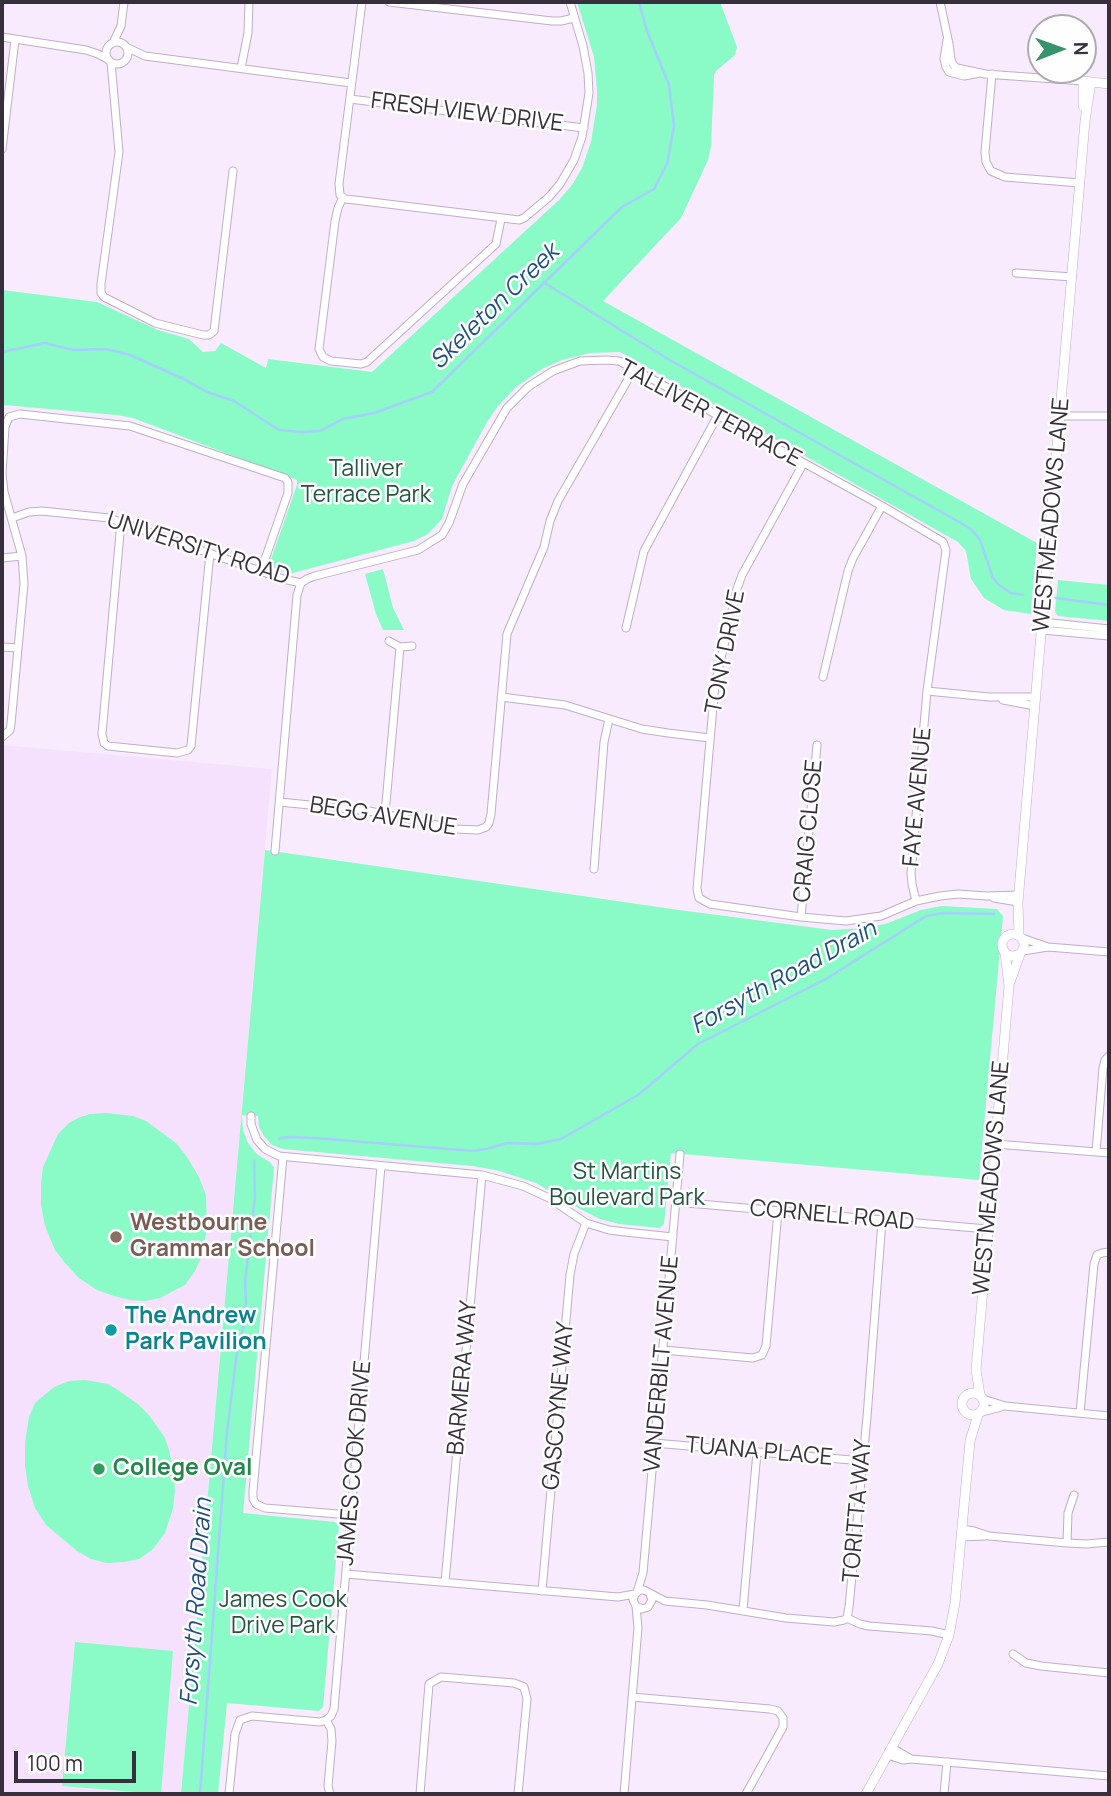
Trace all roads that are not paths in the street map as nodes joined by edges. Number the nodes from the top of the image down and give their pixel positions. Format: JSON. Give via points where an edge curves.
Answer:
{"nodes":[{"id":1,"x":124,"y":2,"type":"edge"},
{"id":2,"x":249,"y":2,"type":"edge"},
{"id":3,"x":362,"y":2,"type":"edge"},
{"id":4,"x":388,"y":2,"type":"edge"},
{"id":5,"x":570,"y":2,"type":"edge"},
{"id":6,"x":940,"y":2,"type":"edge"},
{"id":7,"x":574,"y":18,"type":"junction"},
{"id":8,"x":122,"y":19,"type":"junction"},
{"id":9,"x":2,"y":37,"type":"edge"},
{"id":10,"x":15,"y":40,"type":"junction"},
{"id":11,"x":112,"y":44,"type":"junction"},
{"id":12,"x":125,"y":46,"type":"junction"},
{"id":13,"x":86,"y":50,"type":"junction"},
{"id":14,"x":145,"y":56,"type":"junction"},
{"id":15,"x":110,"y":61,"type":"junction"},
{"id":16,"x":124,"y":62,"type":"junction"},
{"id":17,"x":241,"y":68,"type":"junction"},
{"id":18,"x":992,"y":74,"type":"junction"},
{"id":19,"x":1027,"y":77,"type":"edge"},
{"id":20,"x":114,"y":83,"type":"junction"},
{"id":21,"x":351,"y":83,"type":"junction"},
{"id":22,"x":1087,"y":84,"type":"edge"},
{"id":23,"x":350,"y":99,"type":"junction"},
{"id":24,"x":584,"y":128,"type":"junction"},
{"id":25,"x":2,"y":149,"type":"edge"},
{"id":26,"x":233,"y":171,"type":"dead end"},
{"id":27,"x":1080,"y":183,"type":"junction"},
{"id":28,"x":342,"y":197,"type":"junction"},
{"id":29,"x":500,"y":219,"type":"junction"},
{"id":30,"x":1016,"y":273,"type":"dead end"},
{"id":31,"x":1072,"y":277,"type":"junction"},
{"id":32,"x":634,"y":369,"type":"junction"},
{"id":33,"x":719,"y":415,"type":"junction"},
{"id":34,"x":1060,"y":416,"type":"junction"},
{"id":35,"x":1109,"y":416,"type":"edge"},
{"id":36,"x":803,"y":464,"type":"junction"},
{"id":37,"x":882,"y":506,"type":"junction"},
{"id":38,"x":12,"y":518,"type":"junction"},
{"id":39,"x":121,"y":522,"type":"junction"},
{"id":40,"x":211,"y":553,"type":"junction"},
{"id":41,"x":22,"y":556,"type":"junction"},
{"id":42,"x":2,"y":558,"type":"edge"},
{"id":43,"x":261,"y":571,"type":"junction"},
{"id":44,"x":301,"y":583,"type":"junction"},
{"id":45,"x":1042,"y":626,"type":"junction"},
{"id":46,"x":626,"y":628,"type":"dead end"},
{"id":47,"x":1109,"y":629,"type":"edge"},
{"id":48,"x":1109,"y":636,"type":"edge"},
{"id":49,"x":389,"y":642,"type":"dead end"},
{"id":50,"x":412,"y":646,"type":"dead end"},
{"id":51,"x":2,"y":647,"type":"edge"},
{"id":52,"x":18,"y":648,"type":"junction"},
{"id":53,"x":400,"y":648,"type":"junction"},
{"id":54,"x":823,"y":677,"type":"dead end"},
{"id":55,"x":927,"y":691,"type":"junction"},
{"id":56,"x":501,"y":697,"type":"junction"},
{"id":57,"x":1035,"y":701,"type":"junction"},
{"id":58,"x":609,"y":719,"type":"junction"},
{"id":59,"x":4,"y":736,"type":"edge"},
{"id":60,"x":710,"y":738,"type":"junction"},
{"id":61,"x":817,"y":745,"type":"dead end"},
{"id":62,"x":280,"y":802,"type":"junction"},
{"id":63,"x":385,"y":814,"type":"junction"},
{"id":64,"x":275,"y":851,"type":"dead end"},
{"id":65,"x":594,"y":869,"type":"dead end"},
{"id":66,"x":916,"y":901,"type":"junction"},
{"id":67,"x":1018,"y":902,"type":"junction"},
{"id":68,"x":801,"y":917,"type":"junction"},
{"id":69,"x":1021,"y":937,"type":"junction"},
{"id":70,"x":1003,"y":941,"type":"junction"},
{"id":71,"x":1048,"y":947,"type":"junction"},
{"id":72,"x":1005,"y":952,"type":"junction"},
{"id":73,"x":1109,"y":952,"type":"edge"},
{"id":74,"x":1022,"y":953,"type":"junction"},
{"id":75,"x":1009,"y":986,"type":"junction"},
{"id":76,"x":1109,"y":1056,"type":"edge"},
{"id":77,"x":251,"y":1116,"type":"dead end"},
{"id":78,"x":995,"y":1144,"type":"junction"},
{"id":79,"x":1096,"y":1152,"type":"junction"},
{"id":80,"x":1109,"y":1153,"type":"edge"},
{"id":81,"x":680,"y":1154,"type":"dead end"},
{"id":82,"x":283,"y":1157,"type":"junction"},
{"id":83,"x":382,"y":1166,"type":"junction"},
{"id":84,"x":482,"y":1175,"type":"junction"},
{"id":85,"x":676,"y":1202,"type":"junction"},
{"id":86,"x":778,"y":1212,"type":"junction"},
{"id":87,"x":882,"y":1221,"type":"junction"},
{"id":88,"x":586,"y":1223,"type":"junction"},
{"id":89,"x":988,"y":1228,"type":"junction"},
{"id":90,"x":673,"y":1237,"type":"junction"},
{"id":91,"x":1109,"y":1252,"type":"edge"},
{"id":92,"x":663,"y":1350,"type":"junction"},
{"id":93,"x":976,"y":1370,"type":"junction"},
{"id":94,"x":967,"y":1394,"type":"junction"},
{"id":95,"x":981,"y":1397,"type":"junction"},
{"id":96,"x":1005,"y":1406,"type":"junction"},
{"id":97,"x":965,"y":1413,"type":"junction"},
{"id":98,"x":980,"y":1413,"type":"junction"},
{"id":99,"x":1080,"y":1413,"type":"junction"},
{"id":100,"x":1109,"y":1416,"type":"edge"},
{"id":101,"x":970,"y":1441,"type":"junction"},
{"id":102,"x":654,"y":1443,"type":"junction"},
{"id":103,"x":757,"y":1452,"type":"junction"},
{"id":104,"x":863,"y":1461,"type":"junction"},
{"id":105,"x":1074,"y":1495,"type":"dead end"},
{"id":106,"x":350,"y":1516,"type":"junction"},
{"id":107,"x":962,"y":1533,"type":"junction"},
{"id":108,"x":1109,"y":1542,"type":"edge"},
{"id":109,"x":1067,"y":1543,"type":"junction"},
{"id":110,"x":643,"y":1573,"type":"junction"},
{"id":111,"x":345,"y":1574,"type":"junction"},
{"id":112,"x":445,"y":1582,"type":"junction"},
{"id":113,"x":542,"y":1591,"type":"junction"},
{"id":114,"x":649,"y":1592,"type":"junction"},
{"id":115,"x":636,"y":1593,"type":"junction"},
{"id":116,"x":618,"y":1597,"type":"junction"},
{"id":117,"x":665,"y":1601,"type":"junction"},
{"id":118,"x":635,"y":1605,"type":"junction"},
{"id":119,"x":649,"y":1607,"type":"junction"},
{"id":120,"x":743,"y":1610,"type":"junction"},
{"id":121,"x":847,"y":1618,"type":"junction"},
{"id":122,"x":638,"y":1628,"type":"junction"},
{"id":123,"x":949,"y":1635,"type":"junction"},
{"id":124,"x":1013,"y":1654,"type":"dead end"},
{"id":125,"x":1109,"y":1672,"type":"edge"},
{"id":126,"x":632,"y":1697,"type":"junction"},
{"id":127,"x":326,"y":1720,"type":"junction"},
{"id":128,"x":890,"y":1752,"type":"junction"},
{"id":129,"x":947,"y":1762,"type":"junction"},
{"id":130,"x":1109,"y":1776,"type":"edge"},
{"id":131,"x":229,"y":1794,"type":"edge"},
{"id":132,"x":330,"y":1794,"type":"edge"},
{"id":133,"x":420,"y":1794,"type":"edge"},
{"id":134,"x":518,"y":1794,"type":"edge"},
{"id":135,"x":624,"y":1794,"type":"edge"},
{"id":136,"x":746,"y":1794,"type":"edge"},
{"id":137,"x":866,"y":1794,"type":"edge"},
{"id":138,"x":944,"y":1794,"type":"edge"}],
"edges":[{"from":1,"to":8,"type":"street"},
{"from":2,"to":17,"type":"street"},
{"from":3,"to":21,"type":"street"},
{"from":4,"to":7,"type":"street","via":[[552,21]]},
{"from":5,"to":7,"type":"street"},
{"from":6,"to":18,"type":"street","via":[[951,69]]},
{"from":7,"to":24,"type":"street","via":[[588,73]]},
{"from":8,"to":11,"type":"street"},
{"from":8,"to":12,"type":"street"},
{"from":9,"to":10,"type":"street"},
{"from":10,"to":13,"type":"street"},
{"from":10,"to":25,"type":"street"},
{"from":11,"to":12,"type":"street"},
{"from":11,"to":13,"type":"street"},
{"from":11,"to":15,"type":"street","via":[[106,52]]},
{"from":12,"to":14,"type":"street"},
{"from":12,"to":16,"type":"street"},
{"from":13,"to":15,"type":"street"},
{"from":14,"to":16,"type":"street"},
{"from":14,"to":17,"type":"street"},
{"from":15,"to":16,"type":"street"},
{"from":15,"to":20,"type":"street"},
{"from":16,"to":20,"type":"street"},
{"from":17,"to":21,"type":"street"},
{"from":18,"to":19,"type":"street"},
{"from":18,"to":27,"type":"street","via":[[985,152],[991,171],[1003,177]]},
{"from":20,"to":26,"type":"street","via":[[119,152],[104,297],[155,323],[200,335],[213,332]]},
{"from":21,"to":23,"type":"street"},
{"from":22,"to":27,"type":"street","name":"WESTMEADOWS LANE"},
{"from":23,"to":24,"type":"street","name":"FRESH VIEW DRIVE"},
{"from":23,"to":28,"type":"street","via":[[339,184]]},
{"from":24,"to":29,"type":"street","via":[[574,160],[549,197],[521,220]]},
{"from":27,"to":31,"type":"street","name":"WESTMEADOWS LANE"},
{"from":28,"to":29,"type":"street"},
{"from":28,"to":29,"type":"street","via":[[335,217],[319,349],[331,361],[362,364],[372,358],[495,245]]},
{"from":30,"to":31,"type":"street"},
{"from":31,"to":34,"type":"street","name":"WESTMEADOWS LANE"},
{"from":32,"to":33,"type":"street","name":"TALLIVER TERRACE"},
{"from":32,"to":44,"type":"street","name":"TALLIVER TERRACE","via":[[606,360],[580,362],[553,371],[528,387],[507,408],[463,484],[442,535],[418,550]]},
{"from":32,"to":56,"type":"street","via":[[558,501],[507,634]]},
{"from":33,"to":36,"type":"street","name":"TALLIVER TERRACE"},
{"from":33,"to":46,"type":"street","via":[[644,551]]},
{"from":34,"to":35,"type":"street"},
{"from":34,"to":45,"type":"street","name":"WESTMEADOWS LANE"},
{"from":36,"to":37,"type":"street","name":"TALLIVER TERRACE"},
{"from":36,"to":60,"type":"street","name":"TONY DRIVE","via":[[737,589],[715,684]]},
{"from":37,"to":54,"type":"street","via":[[848,571]]},
{"from":37,"to":55,"type":"street","name":"TALLIVER TERRACE","via":[[945,544]]},
{"from":38,"to":39,"type":"street","name":"UNIVERSITY ROAD","via":[[42,512]]},
{"from":38,"to":41,"type":"street"},
{"from":38,"to":43,"type":"street","via":[[2,474],[9,417],[20,414],[130,426],[285,478],[288,493]]},
{"from":39,"to":40,"type":"street","name":"UNIVERSITY ROAD"},
{"from":39,"to":40,"type":"street","via":[[102,734],[108,746],[177,753],[191,746]]},
{"from":40,"to":43,"type":"street","name":"UNIVERSITY ROAD"},
{"from":41,"to":42,"type":"street"},
{"from":41,"to":52,"type":"street"},
{"from":43,"to":44,"type":"street","name":"UNIVERSITY ROAD"},
{"from":44,"to":62,"type":"street"},
{"from":45,"to":47,"type":"street"},
{"from":45,"to":48,"type":"street"},
{"from":45,"to":57,"type":"street","name":"WESTMEADOWS LANE"},
{"from":49,"to":53,"type":"street"},
{"from":50,"to":53,"type":"street"},
{"from":51,"to":52,"type":"street"},
{"from":52,"to":59,"type":"street","via":[[11,724]]},
{"from":53,"to":63,"type":"street"},
{"from":55,"to":57,"type":"street"},
{"from":55,"to":66,"type":"street","name":"FAYE AVENUE","via":[[911,873]]},
{"from":56,"to":58,"type":"street","via":[[565,705]]},
{"from":56,"to":63,"type":"street","name":"BEGG AVENUE","via":[[486,827],[456,829]]},
{"from":57,"to":67,"type":"street","name":"WESTMEADOWS LANE"},
{"from":58,"to":60,"type":"street"},
{"from":58,"to":65,"type":"street"},
{"from":60,"to":68,"type":"street","name":"TONY DRIVE","via":[[699,898],[709,904]]},
{"from":61,"to":68,"type":"street","name":"CRAIG CLOSE"},
{"from":62,"to":63,"type":"street","name":"BEGG AVENUE"},
{"from":62,"to":64,"type":"street"},
{"from":66,"to":67,"type":"street","via":[[949,895]]},
{"from":66,"to":68,"type":"street","via":[[861,920]]},
{"from":67,"to":69,"type":"street","name":"WESTMEADOWS LANE"},
{"from":67,"to":70,"type":"street","name":"WESTMEADOWS LANE"},
{"from":69,"to":70,"type":"street","via":[[1009,935]]},
{"from":69,"to":71,"type":"street"},
{"from":69,"to":74,"type":"street"},
{"from":70,"to":72,"type":"street"},
{"from":71,"to":73,"type":"street"},
{"from":71,"to":74,"type":"street"},
{"from":72,"to":74,"type":"street","via":[[1013,956]]},
{"from":72,"to":75,"type":"street","name":"WESTMEADOWS LANE"},
{"from":74,"to":75,"type":"street","name":"WESTMEADOWS LANE"},
{"from":75,"to":78,"type":"street","name":"WESTMEADOWS LANE"},
{"from":76,"to":79,"type":"street","via":[[1103,1068]]},
{"from":77,"to":82,"type":"street","via":[[257,1140]]},
{"from":78,"to":79,"type":"street"},
{"from":78,"to":89,"type":"street","name":"WESTMEADOWS LANE"},
{"from":79,"to":80,"type":"street"},
{"from":81,"to":85,"type":"street","name":"VANDERBILT AVENUE"},
{"from":82,"to":83,"type":"street"},
{"from":82,"to":106,"type":"street","via":[[254,1499],[265,1508]]},
{"from":83,"to":84,"type":"street"},
{"from":83,"to":106,"type":"street","name":"JAMES COOK DRIVE"},
{"from":84,"to":88,"type":"street","via":[[523,1186]]},
{"from":84,"to":112,"type":"street","name":"BARMERA WAY"},
{"from":85,"to":86,"type":"street","name":"CORNELL ROAD"},
{"from":85,"to":90,"type":"street","name":"VANDERBILT AVENUE"},
{"from":86,"to":87,"type":"street","name":"CORNELL ROAD"},
{"from":86,"to":92,"type":"street","via":[[762,1356]]},
{"from":87,"to":89,"type":"street","name":"CORNELL ROAD"},
{"from":87,"to":104,"type":"street","name":"TORITTA WAY"},
{"from":88,"to":90,"type":"street","via":[[625,1233]]},
{"from":88,"to":113,"type":"street","name":"GASCOYNE WAY","via":[[570,1276]]},
{"from":89,"to":93,"type":"street","name":"WESTMEADOWS LANE"},
{"from":90,"to":92,"type":"street","name":"VANDERBILT AVENUE"},
{"from":91,"to":99,"type":"street","via":[[1094,1261]]},
{"from":92,"to":102,"type":"street","name":"VANDERBILT AVENUE"},
{"from":93,"to":94,"type":"street","name":"WESTMEADOWS LANE"},
{"from":93,"to":95,"type":"street","name":"WESTMEADOWS LANE"},
{"from":94,"to":95,"type":"street"},
{"from":94,"to":97,"type":"street","via":[[961,1403]]},
{"from":95,"to":96,"type":"street"},
{"from":95,"to":98,"type":"street","via":[[984,1406]]},
{"from":96,"to":98,"type":"street"},
{"from":96,"to":99,"type":"street"},
{"from":97,"to":98,"type":"street"},
{"from":97,"to":101,"type":"street"},
{"from":98,"to":101,"type":"street"},
{"from":99,"to":100,"type":"street"},
{"from":101,"to":107,"type":"street"},
{"from":102,"to":103,"type":"street","name":"TUANA PLACE"},
{"from":102,"to":110,"type":"street","name":"VANDERBILT AVENUE"},
{"from":103,"to":104,"type":"street","name":"TUANA PLACE"},
{"from":103,"to":120,"type":"street"},
{"from":104,"to":121,"type":"street","name":"TORITTA WAY"},
{"from":105,"to":109,"type":"street"},
{"from":106,"to":111,"type":"street","name":"JAMES COOK DRIVE"},
{"from":107,"to":109,"type":"street"},
{"from":107,"to":123,"type":"street"},
{"from":108,"to":109,"type":"street"},
{"from":110,"to":114,"type":"street","name":"VANDERBILT AVENUE"},
{"from":110,"to":115,"type":"street","name":"VANDERBILT AVENUE"},
{"from":111,"to":112,"type":"street"},
{"from":111,"to":127,"type":"street","name":"JAMES COOK DRIVE","via":[[334,1709]]},
{"from":112,"to":113,"type":"street"},
{"from":113,"to":116,"type":"street"},
{"from":114,"to":115,"type":"street"},
{"from":114,"to":117,"type":"street"},
{"from":114,"to":119,"type":"street"},
{"from":115,"to":116,"type":"street"},
{"from":115,"to":118,"type":"street"},
{"from":116,"to":118,"type":"street"},
{"from":117,"to":119,"type":"street"},
{"from":117,"to":120,"type":"street"},
{"from":118,"to":119,"type":"street"},
{"from":118,"to":122,"type":"street"},
{"from":119,"to":122,"type":"street"},
{"from":120,"to":121,"type":"street","via":[[834,1622]]},
{"from":121,"to":123,"type":"street","via":[[869,1626]]},
{"from":122,"to":126,"type":"street"},
{"from":123,"to":128,"type":"street"},
{"from":124,"to":125,"type":"street","via":[[1041,1666]]},
{"from":126,"to":135,"type":"street"},
{"from":126,"to":136,"type":"street","via":[[778,1711],[781,1732]]},
{"from":127,"to":131,"type":"street","via":[[251,1716],[240,1720]]},
{"from":127,"to":132,"type":"street","via":[[332,1741]]},
{"from":128,"to":129,"type":"street"},
{"from":128,"to":137,"type":"street"},
{"from":129,"to":130,"type":"street"},
{"from":129,"to":138,"type":"street"},
{"from":133,"to":134,"type":"street","via":[[429,1684],[441,1677],[524,1687],[527,1699]]}]}
